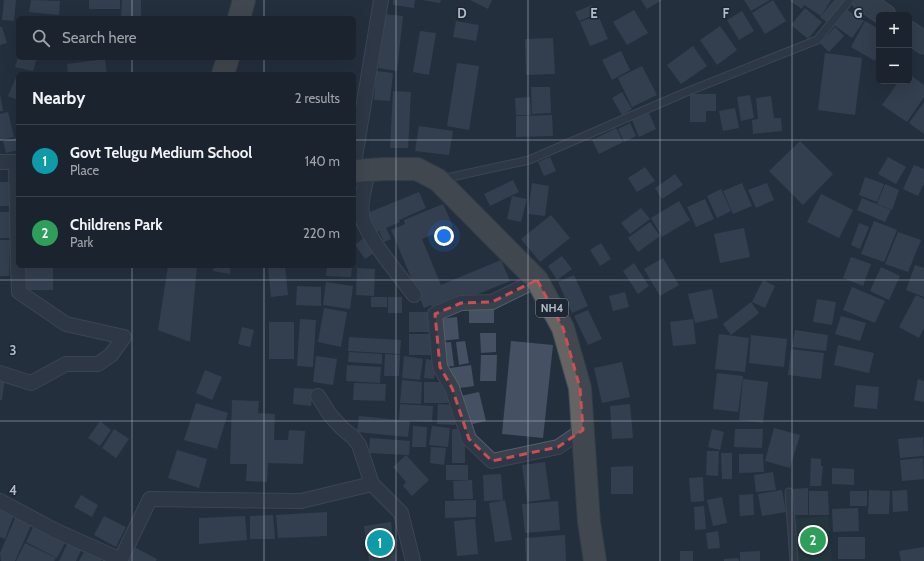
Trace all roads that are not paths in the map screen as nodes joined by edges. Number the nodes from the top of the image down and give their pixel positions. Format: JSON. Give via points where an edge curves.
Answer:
{"nodes":[{"id":1,"x":244,"y":0,"type":"edge"},
{"id":2,"x":381,"y":0,"type":"edge"},
{"id":3,"x":850,"y":0,"type":"edge"},
{"id":4,"x":863,"y":0,"type":"edge"},
{"id":5,"x":881,"y":12,"type":"edge"},
{"id":6,"x":240,"y":16,"type":"edge"},
{"id":7,"x":912,"y":34,"type":"edge"},
{"id":8,"x":924,"y":43,"type":"edge"},
{"id":9,"x":227,"y":60,"type":"edge"},
{"id":10,"x":224,"y":72,"type":"edge"},
{"id":11,"x":0,"y":162,"type":"edge"},
{"id":12,"x":16,"y":162,"type":"edge"},
{"id":13,"x":359,"y":168,"type":"edge"},
{"id":14,"x":438,"y":180,"type":"junction"},
{"id":15,"x":18,"y":268,"type":"edge"},
{"id":16,"x":537,"y":280,"type":"junction"},
{"id":17,"x":414,"y":295,"type":"dead end"},
{"id":18,"x":0,"y":374,"type":"edge"},
{"id":19,"x":318,"y":396,"type":"dead end"},
{"id":20,"x":583,"y":430,"type":"junction"},
{"id":21,"x":372,"y":484,"type":"junction"},
{"id":22,"x":789,"y":492,"type":"dead end"},
{"id":23,"x":0,"y":501,"type":"edge"},
{"id":24,"x":120,"y":560,"type":"edge"},
{"id":25,"x":413,"y":561,"type":"edge"},
{"id":26,"x":595,"y":561,"type":"edge"},
{"id":27,"x":794,"y":561,"type":"edge"}],
"edges":[{"from":1,"to":6,"type":"highway"},
{"from":2,"to":13,"type":"street"},
{"from":3,"to":14,"type":"lane","via":[[817,40],[684,93],[528,160]]},
{"from":4,"to":5,"type":"main road"},
{"from":7,"to":8,"type":"main road"},
{"from":9,"to":10,"type":"highway"},
{"from":11,"to":12,"type":"street"},
{"from":13,"to":14,"type":"highway","number":"NH4","via":[[417,168]]},
{"from":13,"to":17,"type":"street","via":[[362,216],[368,233]]},
{"from":14,"to":16,"type":"highway","number":"NH4"},
{"from":15,"to":18,"type":"street","via":[[19,292],[66,324],[124,337],[111,355],[98,364],[66,364],[31,383]]},
{"from":16,"to":20,"type":"highway","number":"NH4","via":[[563,328],[580,388]]},
{"from":16,"to":20,"type":"street","via":[[492,302],[461,303],[435,314],[440,367],[452,388],[469,439],[492,461],[558,447]]},
{"from":19,"to":21,"type":"street","via":[[330,415],[359,445]]},
{"from":20,"to":26,"type":"highway","number":"NH4","via":[[589,522]]},
{"from":21,"to":24,"type":"street","via":[[302,501],[150,499]]},
{"from":21,"to":25,"type":"street","via":[[401,513]]},
{"from":22,"to":27,"type":"lane"},
{"from":23,"to":24,"type":"street","via":[[54,530]]}]}
